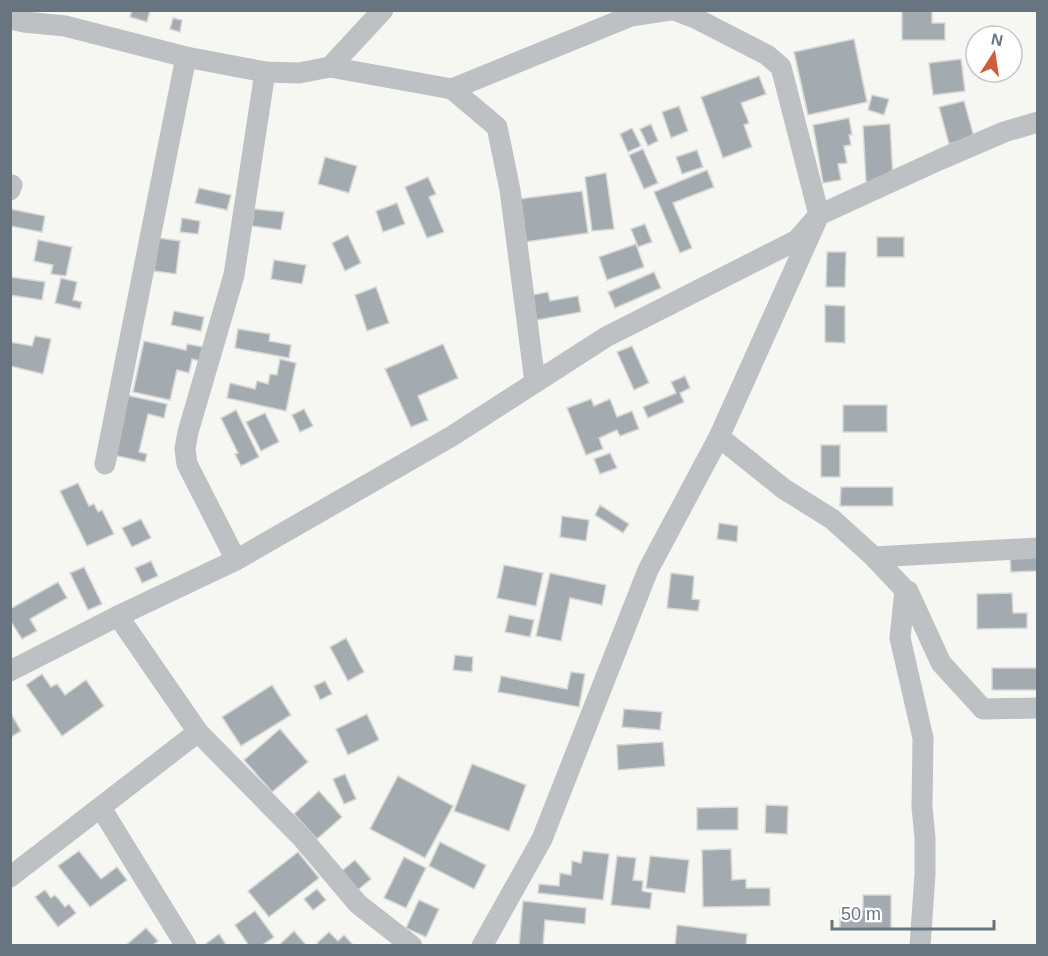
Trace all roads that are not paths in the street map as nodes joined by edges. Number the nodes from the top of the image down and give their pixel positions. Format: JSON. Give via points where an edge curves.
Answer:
{"nodes":[{"id":1,"x":383,"y":10,"type":"edge"},
{"id":2,"x":672,"y":10,"type":"edge"},
{"id":3,"x":10,"y":19,"type":"edge"},
{"id":4,"x":186,"y":57,"type":"junction"},
{"id":5,"x":330,"y":67,"type":"junction"},
{"id":6,"x":265,"y":72,"type":"junction"},
{"id":7,"x":452,"y":89,"type":"junction"},
{"id":8,"x":1038,"y":122,"type":"edge"},
{"id":9,"x":819,"y":215,"type":"junction"},
{"id":10,"x":535,"y":382,"type":"junction"},
{"id":11,"x":719,"y":437,"type":"junction"},
{"id":12,"x":105,"y":464,"type":"dead end"},
{"id":13,"x":1038,"y":548,"type":"edge"},
{"id":14,"x":874,"y":557,"type":"junction"},
{"id":15,"x":236,"y":560,"type":"junction"},
{"id":16,"x":904,"y":590,"type":"junction"},
{"id":17,"x":118,"y":616,"type":"junction"},
{"id":18,"x":10,"y":670,"type":"edge"},
{"id":19,"x":1038,"y":708,"type":"edge"},
{"id":20,"x":198,"y":732,"type":"junction"},
{"id":21,"x":101,"y":808,"type":"junction"},
{"id":22,"x":10,"y":877,"type":"edge"},
{"id":23,"x":186,"y":945,"type":"edge"},
{"id":24,"x":412,"y":945,"type":"edge"},
{"id":25,"x":482,"y":945,"type":"edge"},
{"id":26,"x":920,"y":945,"type":"edge"}],
"edges":[{"from":1,"to":5,"type":"street"},
{"from":2,"to":7,"type":"street","via":[[631,16]]},
{"from":2,"to":9,"type":"street","via":[[695,18],[767,56],[780,67]]},
{"from":3,"to":4,"type":"street","via":[[65,26]]},
{"from":4,"to":6,"type":"street"},
{"from":4,"to":12,"type":"street"},
{"from":5,"to":6,"type":"street","via":[[299,73]]},
{"from":5,"to":7,"type":"street"},
{"from":6,"to":15,"type":"street","via":[[234,275],[185,449],[187,464]]},
{"from":7,"to":10,"type":"street","via":[[497,127],[510,190]]},
{"from":8,"to":9,"type":"street","via":[[1004,132]]},
{"from":9,"to":10,"type":"street","via":[[797,240],[606,337]]},
{"from":9,"to":11,"type":"street"},
{"from":10,"to":15,"type":"street","via":[[452,436]]},
{"from":11,"to":14,"type":"street","via":[[784,489],[832,519]]},
{"from":11,"to":25,"type":"street","via":[[648,570],[542,839]]},
{"from":13,"to":14,"type":"street"},
{"from":14,"to":16,"type":"street"},
{"from":15,"to":17,"type":"street"},
{"from":16,"to":19,"type":"street","via":[[908,591],[941,663],[983,709]]},
{"from":16,"to":26,"type":"street","via":[[900,638],[923,738],[925,874]]},
{"from":17,"to":18,"type":"street"},
{"from":17,"to":20,"type":"street"},
{"from":20,"to":21,"type":"street"},
{"from":20,"to":24,"type":"street","via":[[303,839],[358,904]]},
{"from":21,"to":22,"type":"street"},
{"from":21,"to":23,"type":"street"}]}
